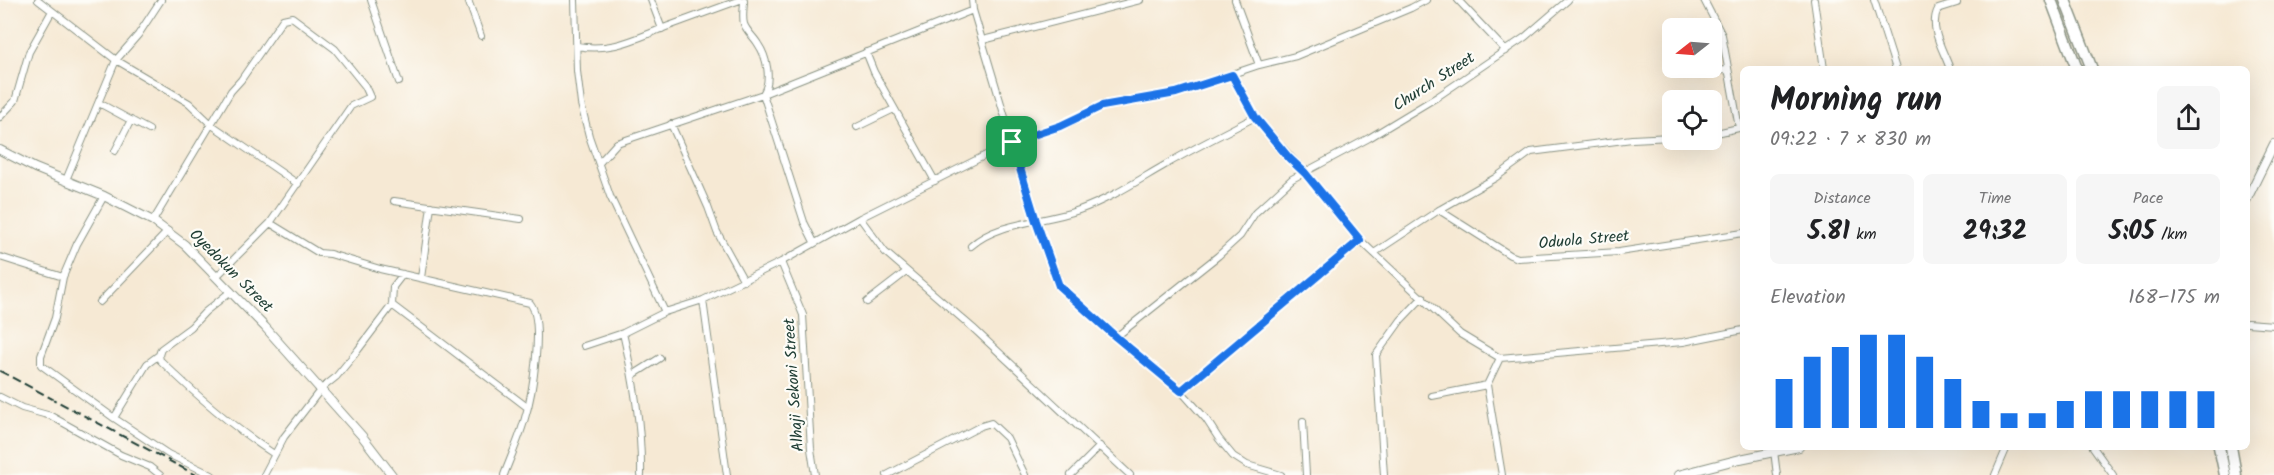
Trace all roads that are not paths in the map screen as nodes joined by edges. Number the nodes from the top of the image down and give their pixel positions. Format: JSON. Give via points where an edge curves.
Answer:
{"nodes":[{"id":1,"x":40,"y":0,"type":"edge"},
{"id":2,"x":161,"y":0,"type":"edge"},
{"id":3,"x":371,"y":0,"type":"edge"},
{"id":4,"x":468,"y":0,"type":"edge"},
{"id":5,"x":575,"y":0,"type":"edge"},
{"id":6,"x":651,"y":0,"type":"edge"},
{"id":7,"x":742,"y":0,"type":"edge"},
{"id":8,"x":972,"y":0,"type":"edge"},
{"id":9,"x":1140,"y":0,"type":"edge"},
{"id":10,"x":1235,"y":0,"type":"edge"},
{"id":11,"x":1426,"y":0,"type":"edge"},
{"id":12,"x":1458,"y":0,"type":"edge"},
{"id":13,"x":1568,"y":0,"type":"edge"},
{"id":14,"x":1704,"y":0,"type":"edge"},
{"id":15,"x":1814,"y":0,"type":"edge"},
{"id":16,"x":1874,"y":0,"type":"edge"},
{"id":17,"x":2050,"y":0,"type":"edge"},
{"id":18,"x":2065,"y":0,"type":"edge"},
{"id":19,"x":1957,"y":3,"type":"dead end"},
{"id":20,"x":973,"y":10,"type":"junction"},
{"id":21,"x":52,"y":12,"type":"junction"},
{"id":22,"x":662,"y":29,"type":"junction"},
{"id":23,"x":481,"y":36,"type":"dead end"},
{"id":24,"x":984,"y":40,"type":"junction"},
{"id":25,"x":577,"y":46,"type":"junction"},
{"id":26,"x":1506,"y":51,"type":"junction"},
{"id":27,"x":866,"y":52,"type":"junction"},
{"id":28,"x":116,"y":60,"type":"junction"},
{"id":29,"x":1259,"y":65,"type":"junction"},
{"id":30,"x":1824,"y":66,"type":"edge"},
{"id":31,"x":1895,"y":66,"type":"edge"},
{"id":32,"x":1949,"y":66,"type":"edge"},
{"id":33,"x":2076,"y":66,"type":"edge"},
{"id":34,"x":2091,"y":66,"type":"edge"},
{"id":35,"x":1722,"y":70,"type":"edge"},
{"id":36,"x":1728,"y":70,"type":"junction"},
{"id":37,"x":1232,"y":75,"type":"junction"},
{"id":38,"x":399,"y":82,"type":"dead end"},
{"id":39,"x":763,"y":94,"type":"junction"},
{"id":40,"x":99,"y":102,"type":"junction"},
{"id":41,"x":894,"y":110,"type":"junction"},
{"id":42,"x":0,"y":117,"type":"edge"},
{"id":43,"x":1255,"y":117,"type":"junction"},
{"id":44,"x":131,"y":120,"type":"junction"},
{"id":45,"x":1740,"y":123,"type":"edge"},
{"id":46,"x":671,"y":124,"type":"junction"},
{"id":47,"x":212,"y":125,"type":"junction"},
{"id":48,"x":857,"y":127,"type":"dead end"},
{"id":49,"x":1740,"y":127,"type":"edge"},
{"id":50,"x":149,"y":130,"type":"dead end"},
{"id":51,"x":1722,"y":132,"type":"edge"},
{"id":52,"x":1662,"y":138,"type":"edge"},
{"id":53,"x":1012,"y":142,"type":"junction"},
{"id":54,"x":2274,"y":144,"type":"edge"},
{"id":55,"x":0,"y":150,"type":"edge"},
{"id":56,"x":115,"y":151,"type":"dead end"},
{"id":57,"x":600,"y":162,"type":"junction"},
{"id":58,"x":1305,"y":173,"type":"junction"},
{"id":59,"x":66,"y":180,"type":"junction"},
{"id":60,"x":935,"y":181,"type":"junction"},
{"id":61,"x":298,"y":184,"type":"junction"},
{"id":62,"x":2250,"y":193,"type":"edge"},
{"id":63,"x":104,"y":196,"type":"junction"},
{"id":64,"x":394,"y":201,"type":"dead end"},
{"id":65,"x":431,"y":206,"type":"junction"},
{"id":66,"x":1439,"y":210,"type":"junction"},
{"id":67,"x":860,"y":218,"type":"junction"},
{"id":68,"x":521,"y":219,"type":"dead end"},
{"id":69,"x":153,"y":221,"type":"junction"},
{"id":70,"x":1036,"y":221,"type":"junction"},
{"id":71,"x":270,"y":223,"type":"junction"},
{"id":72,"x":168,"y":231,"type":"junction"},
{"id":73,"x":1740,"y":233,"type":"edge"},
{"id":74,"x":1360,"y":240,"type":"junction"},
{"id":75,"x":814,"y":242,"type":"junction"},
{"id":76,"x":970,"y":246,"type":"dead end"},
{"id":77,"x":1374,"y":253,"type":"junction"},
{"id":78,"x":0,"y":257,"type":"edge"},
{"id":79,"x":781,"y":262,"type":"junction"},
{"id":80,"x":906,"y":272,"type":"junction"},
{"id":81,"x":403,"y":274,"type":"junction"},
{"id":82,"x":217,"y":276,"type":"junction"},
{"id":83,"x":63,"y":277,"type":"junction"},
{"id":84,"x":421,"y":278,"type":"junction"},
{"id":85,"x":744,"y":280,"type":"junction"},
{"id":86,"x":231,"y":291,"type":"junction"},
{"id":87,"x":1423,"y":297,"type":"junction"},
{"id":88,"x":703,"y":300,"type":"junction"},
{"id":89,"x":100,"y":302,"type":"dead end"},
{"id":90,"x":867,"y":302,"type":"dead end"},
{"id":91,"x":392,"y":305,"type":"junction"},
{"id":92,"x":664,"y":312,"type":"junction"},
{"id":93,"x":2250,"y":323,"type":"edge"},
{"id":94,"x":2274,"y":325,"type":"edge"},
{"id":95,"x":1740,"y":331,"type":"edge"},
{"id":96,"x":624,"y":333,"type":"junction"},
{"id":97,"x":1116,"y":337,"type":"junction"},
{"id":98,"x":584,"y":346,"type":"dead end"},
{"id":99,"x":159,"y":355,"type":"junction"},
{"id":100,"x":660,"y":358,"type":"dead end"},
{"id":101,"x":1500,"y":358,"type":"junction"},
{"id":102,"x":633,"y":375,"type":"junction"},
{"id":103,"x":1487,"y":385,"type":"junction"},
{"id":104,"x":321,"y":389,"type":"junction"},
{"id":105,"x":1181,"y":391,"type":"junction"},
{"id":106,"x":1432,"y":396,"type":"dead end"},
{"id":107,"x":0,"y":397,"type":"edge"},
{"id":108,"x":527,"y":407,"type":"junction"},
{"id":109,"x":114,"y":418,"type":"junction"},
{"id":110,"x":1303,"y":421,"type":"dead end"},
{"id":111,"x":1100,"y":446,"type":"junction"},
{"id":112,"x":1780,"y":450,"type":"edge"},
{"id":113,"x":2006,"y":450,"type":"edge"},
{"id":114,"x":2095,"y":450,"type":"edge"},
{"id":115,"x":2219,"y":450,"type":"edge"},
{"id":116,"x":2232,"y":450,"type":"edge"},
{"id":117,"x":1774,"y":451,"type":"junction"},
{"id":118,"x":274,"y":454,"type":"junction"},
{"id":119,"x":1698,"y":473,"type":"edge"},
{"id":120,"x":160,"y":475,"type":"edge"},
{"id":121,"x":212,"y":475,"type":"edge"},
{"id":122,"x":264,"y":475,"type":"edge"},
{"id":123,"x":392,"y":475,"type":"edge"},
{"id":124,"x":504,"y":475,"type":"edge"},
{"id":125,"x":641,"y":475,"type":"edge"},
{"id":126,"x":727,"y":475,"type":"edge"},
{"id":127,"x":815,"y":475,"type":"edge"},
{"id":128,"x":887,"y":475,"type":"edge"},
{"id":129,"x":1025,"y":475,"type":"edge"},
{"id":130,"x":1071,"y":475,"type":"edge"},
{"id":131,"x":1131,"y":475,"type":"edge"},
{"id":132,"x":1281,"y":475,"type":"edge"},
{"id":133,"x":1306,"y":475,"type":"edge"},
{"id":134,"x":1384,"y":475,"type":"edge"},
{"id":135,"x":1502,"y":475,"type":"edge"},
{"id":136,"x":1678,"y":475,"type":"edge"},
{"id":137,"x":1777,"y":475,"type":"edge"},
{"id":138,"x":1995,"y":475,"type":"edge"},
{"id":139,"x":2113,"y":475,"type":"edge"},
{"id":140,"x":2225,"y":475,"type":"edge"},
{"id":141,"x":2236,"y":475,"type":"edge"}],
"edges":[{"from":1,"to":21,"type":"street"},
{"from":2,"to":28,"type":"street"},
{"from":3,"to":38,"type":"street"},
{"from":4,"to":23,"type":"street"},
{"from":5,"to":25,"type":"street"},
{"from":6,"to":22,"type":"street"},
{"from":7,"to":22,"type":"street"},
{"from":7,"to":39,"type":"street","via":[[745,27],[758,42],[765,62],[768,79]]},
{"from":8,"to":20,"type":"street"},
{"from":9,"to":24,"type":"street"},
{"from":10,"to":29,"type":"street"},
{"from":11,"to":29,"type":"street","via":[[1296,56]]},
{"from":12,"to":26,"type":"street"},
{"from":13,"to":26,"type":"street","name":"Church Street"},
{"from":14,"to":36,"type":"street","via":[[1722,35]]},
{"from":15,"to":30,"type":"street"},
{"from":16,"to":31,"type":"street"},
{"from":17,"to":33,"type":"main road"},
{"from":18,"to":34,"type":"main road"},
{"from":19,"to":32,"type":"street","via":[[1938,9],[1935,17],[1935,29]]},
{"from":20,"to":24,"type":"street"},
{"from":20,"to":27,"type":"street"},
{"from":21,"to":28,"type":"street"},
{"from":21,"to":42,"type":"street","via":[[28,52],[15,101]]},
{"from":22,"to":25,"type":"street","via":[[611,47]]},
{"from":24,"to":53,"type":"street"},
{"from":25,"to":57,"type":"street","via":[[581,104]]},
{"from":26,"to":58,"type":"street","name":"Church Street","via":[[1404,119]]},
{"from":27,"to":39,"type":"street"},
{"from":27,"to":41,"type":"street"},
{"from":28,"to":40,"type":"street"},
{"from":28,"to":47,"type":"street","via":[[189,103]]},
{"from":29,"to":37,"type":"street"},
{"from":35,"to":36,"type":"street"},
{"from":36,"to":45,"type":"street"},
{"from":37,"to":43,"type":"street"},
{"from":37,"to":53,"type":"street","via":[[1176,93],[1102,106]]},
{"from":39,"to":46,"type":"street"},
{"from":39,"to":75,"type":"street"},
{"from":40,"to":44,"type":"street"},
{"from":40,"to":59,"type":"street"},
{"from":41,"to":48,"type":"street"},
{"from":41,"to":60,"type":"street"},
{"from":43,"to":58,"type":"street"},
{"from":43,"to":70,"type":"street","via":[[1113,195],[1079,210]]},
{"from":44,"to":50,"type":"street"},
{"from":44,"to":56,"type":"street"},
{"from":46,"to":57,"type":"street","via":[[617,143]]},
{"from":46,"to":85,"type":"street","via":[[717,232]]},
{"from":47,"to":61,"type":"street"},
{"from":47,"to":61,"type":"street","via":[[231,91],[283,19],[289,16],[300,22],[335,50],[370,97],[351,106]]},
{"from":47,"to":69,"type":"street"},
{"from":49,"to":51,"type":"street"},
{"from":52,"to":66,"type":"street","via":[[1532,152]]},
{"from":53,"to":60,"type":"street"},
{"from":53,"to":70,"type":"street"},
{"from":54,"to":62,"type":"street"},
{"from":55,"to":59,"type":"street","name":"Oyedokun Street"},
{"from":57,"to":92,"type":"street","via":[[610,196]]},
{"from":58,"to":74,"type":"street"},
{"from":58,"to":97,"type":"street","name":"Church Street","via":[[1280,189],[1218,256]]},
{"from":59,"to":63,"type":"street","name":"Oyedokun Street"},
{"from":60,"to":67,"type":"street"},
{"from":61,"to":71,"type":"street"},
{"from":63,"to":69,"type":"street","name":"Oyedokun Street"},
{"from":63,"to":83,"type":"street"},
{"from":64,"to":65,"type":"street"},
{"from":65,"to":68,"type":"street"},
{"from":65,"to":84,"type":"street"},
{"from":66,"to":73,"type":"street","name":"Oduola Street","via":[[1518,258],[1618,252]]},
{"from":66,"to":77,"type":"street"},
{"from":67,"to":75,"type":"street"},
{"from":67,"to":80,"type":"street","via":[[885,252]]},
{"from":69,"to":72,"type":"street","name":"Oyedokun Street"},
{"from":70,"to":76,"type":"street","via":[[985,236]]},
{"from":70,"to":97,"type":"street","via":[[1059,286]]},
{"from":71,"to":81,"type":"street","via":[[319,253]]},
{"from":71,"to":82,"type":"street"},
{"from":72,"to":82,"type":"street","name":"Oyedokun Street"},
{"from":72,"to":89,"type":"street"},
{"from":74,"to":77,"type":"street"},
{"from":74,"to":105,"type":"street"},
{"from":75,"to":79,"type":"street"},
{"from":77,"to":87,"type":"street"},
{"from":78,"to":83,"type":"street"},
{"from":79,"to":85,"type":"street"},
{"from":79,"to":127,"type":"street","name":"Alhaji Sekoni Street","via":[[803,315]]},
{"from":80,"to":90,"type":"street"},
{"from":80,"to":111,"type":"street","via":[[973,328]]},
{"from":81,"to":84,"type":"street"},
{"from":81,"to":91,"type":"street","via":[[393,287]]},
{"from":82,"to":86,"type":"street","name":"Oyedokun Street"},
{"from":83,"to":109,"type":"street","via":[[41,365]]},
{"from":84,"to":108,"type":"street","via":[[533,306],[538,341]]},
{"from":85,"to":88,"type":"street"},
{"from":86,"to":99,"type":"street","via":[[161,349]]},
{"from":86,"to":104,"type":"street","name":"Oyedokun Street"},
{"from":87,"to":101,"type":"street","via":[[1460,334]]},
{"from":87,"to":134,"type":"street","via":[[1376,355]]},
{"from":88,"to":92,"type":"street"},
{"from":88,"to":126,"type":"street"},
{"from":91,"to":104,"type":"street","via":[[336,377]]},
{"from":91,"to":108,"type":"street"},
{"from":92,"to":96,"type":"street"},
{"from":93,"to":94,"type":"street"},
{"from":95,"to":101,"type":"street","via":[[1683,342]]},
{"from":96,"to":98,"type":"street"},
{"from":96,"to":102,"type":"street"},
{"from":97,"to":105,"type":"street"},
{"from":99,"to":109,"type":"street","via":[[147,364]]},
{"from":99,"to":118,"type":"street","via":[[242,434]]},
{"from":100,"to":102,"type":"street"},
{"from":101,"to":103,"type":"street"},
{"from":102,"to":125,"type":"street","via":[[642,445]]},
{"from":103,"to":106,"type":"street"},
{"from":103,"to":135,"type":"street"},
{"from":104,"to":118,"type":"street"},
{"from":104,"to":123,"type":"street","name":"Oyedokun Street"},
{"from":105,"to":132,"type":"street","via":[[1233,456],[1247,465]]},
{"from":107,"to":120,"type":"street","via":[[51,416]]},
{"from":108,"to":124,"type":"street"},
{"from":109,"to":121,"type":"street","via":[[168,454]]},
{"from":110,"to":133,"type":"street"},
{"from":111,"to":130,"type":"street"},
{"from":111,"to":131,"type":"street"},
{"from":112,"to":117,"type":"street"},
{"from":113,"to":138,"type":"street"},
{"from":114,"to":139,"type":"street"},
{"from":115,"to":140,"type":"main road"},
{"from":116,"to":141,"type":"main road"},
{"from":117,"to":119,"type":"street"},
{"from":117,"to":137,"type":"street"},
{"from":118,"to":122,"type":"street"},
{"from":119,"to":136,"type":"street"},
{"from":128,"to":129,"type":"street","via":[[991,423],[1007,438]]}]}
